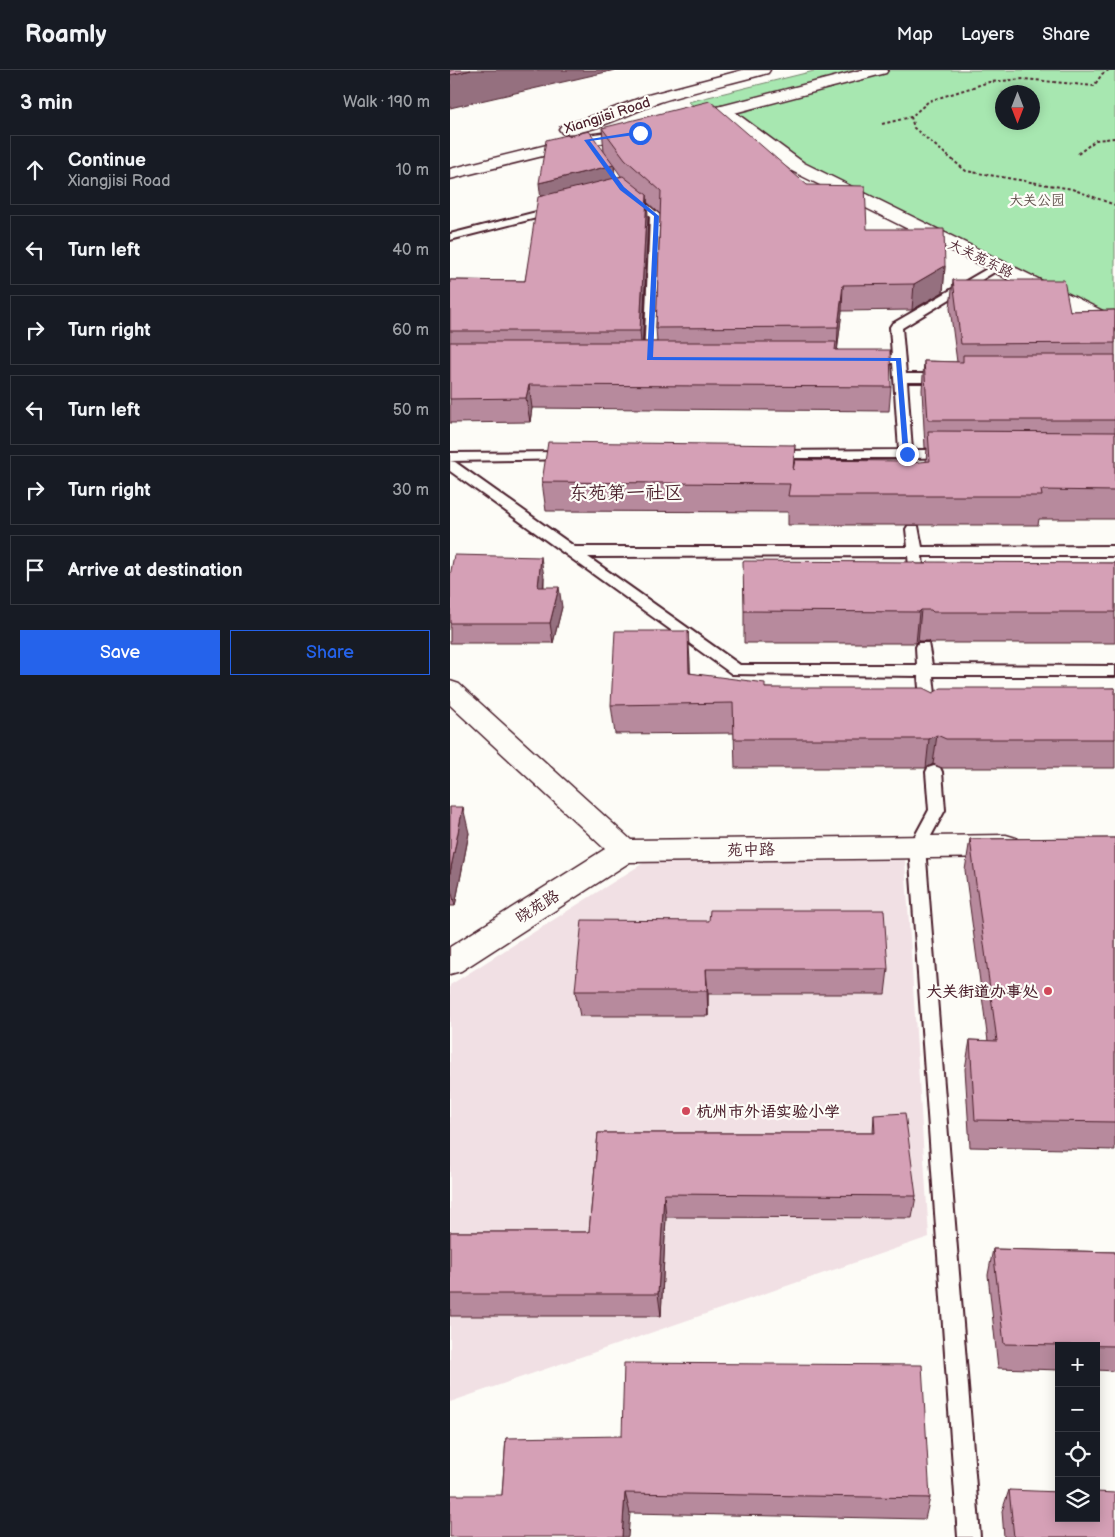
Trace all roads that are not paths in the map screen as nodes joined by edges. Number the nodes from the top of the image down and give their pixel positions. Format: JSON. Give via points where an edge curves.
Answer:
{"nodes":[{"id":1,"x":839,"y":70,"type":"edge"},
{"id":2,"x":880,"y":70,"type":"edge"},
{"id":3,"x":768,"y":75,"type":"edge"},
{"id":4,"x":722,"y":111,"type":"junction"},
{"id":5,"x":662,"y":121,"type":"junction"},
{"id":6,"x":590,"y":137,"type":"junction"},
{"id":7,"x":516,"y":141,"type":"dead end"},
{"id":8,"x":450,"y":174,"type":"edge"},
{"id":9,"x":622,"y":192,"type":"edge"},
{"id":10,"x":570,"y":206,"type":"edge"},
{"id":11,"x":450,"y":237,"type":"edge"},
{"id":12,"x":997,"y":266,"type":"junction"},
{"id":13,"x":1115,"y":325,"type":"edge"},
{"id":14,"x":650,"y":359,"type":"edge"},
{"id":15,"x":859,"y":359,"type":"edge"},
{"id":16,"x":898,"y":359,"type":"junction"},
{"id":17,"x":900,"y":378,"type":"junction"},
{"id":18,"x":959,"y":378,"type":"edge"},
{"id":19,"x":907,"y":454,"type":"junction"},
{"id":20,"x":966,"y":454,"type":"edge"},
{"id":21,"x":758,"y":455,"type":"edge"},
{"id":22,"x":579,"y":456,"type":"edge"},
{"id":23,"x":450,"y":457,"type":"edge"},
{"id":24,"x":450,"y":465,"type":"edge"},
{"id":25,"x":909,"y":478,"type":"edge"},
{"id":26,"x":913,"y":529,"type":"dead end"},
{"id":27,"x":915,"y":551,"type":"junction"},
{"id":28,"x":1115,"y":551,"type":"edge"},
{"id":29,"x":571,"y":552,"type":"junction"},
{"id":30,"x":918,"y":591,"type":"edge"},
{"id":31,"x":923,"y":647,"type":"dead end"},
{"id":32,"x":925,"y":671,"type":"junction"},
{"id":33,"x":1115,"y":671,"type":"edge"},
{"id":34,"x":450,"y":690,"type":"edge"},
{"id":35,"x":929,"y":715,"type":"edge"},
{"id":36,"x":934,"y":772,"type":"dead end"},
{"id":37,"x":1036,"y":846,"type":"edge"},
{"id":38,"x":917,"y":848,"type":"junction"},
{"id":39,"x":625,"y":851,"type":"junction"},
{"id":40,"x":450,"y":962,"type":"edge"},
{"id":41,"x":970,"y":1537,"type":"edge"}],
"edges":[{"from":1,"to":5,"type":"street"},
{"from":2,"to":4,"type":"street","name":"Xiangjisi Road"},
{"from":3,"to":6,"type":"street","name":"Xiangjisi Road","via":[[654,99]]},
{"from":4,"to":5,"type":"street","name":"Xiangjisi Road"},
{"from":4,"to":12,"type":"street","name":"大关苑东路","via":[[798,167]]},
{"from":5,"to":6,"type":"street","name":"Xiangjisi Road","via":[[640,133]]},
{"from":6,"to":7,"type":"street","name":"Xiangjisi Road"},
{"from":6,"to":8,"type":"street","name":"Xiangjisi Road"},
{"from":9,"to":14,"type":"lane","via":[[656,216]]},
{"from":10,"to":11,"type":"lane"},
{"from":12,"to":13,"type":"street","name":"大关苑东路"},
{"from":12,"to":16,"type":"lane","via":[[896,327]]},
{"from":15,"to":16,"type":"lane"},
{"from":16,"to":17,"type":"lane"},
{"from":17,"to":18,"type":"lane"},
{"from":17,"to":19,"type":"lane"},
{"from":19,"to":20,"type":"lane"},
{"from":19,"to":21,"type":"lane"},
{"from":19,"to":25,"type":"lane"},
{"from":22,"to":23,"type":"lane"},
{"from":24,"to":29,"type":"lane"},
{"from":26,"to":27,"type":"lane"},
{"from":27,"to":28,"type":"lane"},
{"from":27,"to":29,"type":"lane"},
{"from":27,"to":30,"type":"lane"},
{"from":29,"to":32,"type":"lane","via":[[737,670]]},
{"from":31,"to":32,"type":"lane"},
{"from":32,"to":33,"type":"lane"},
{"from":32,"to":35,"type":"lane"},
{"from":34,"to":39,"type":"street"},
{"from":36,"to":38,"type":"lane","via":[[937,810]]},
{"from":37,"to":38,"type":"street","name":"苑中路"},
{"from":38,"to":39,"type":"street","name":"苑中路"},
{"from":38,"to":41,"type":"lane"},
{"from":39,"to":40,"type":"street","name":"晓苑路"}]}
